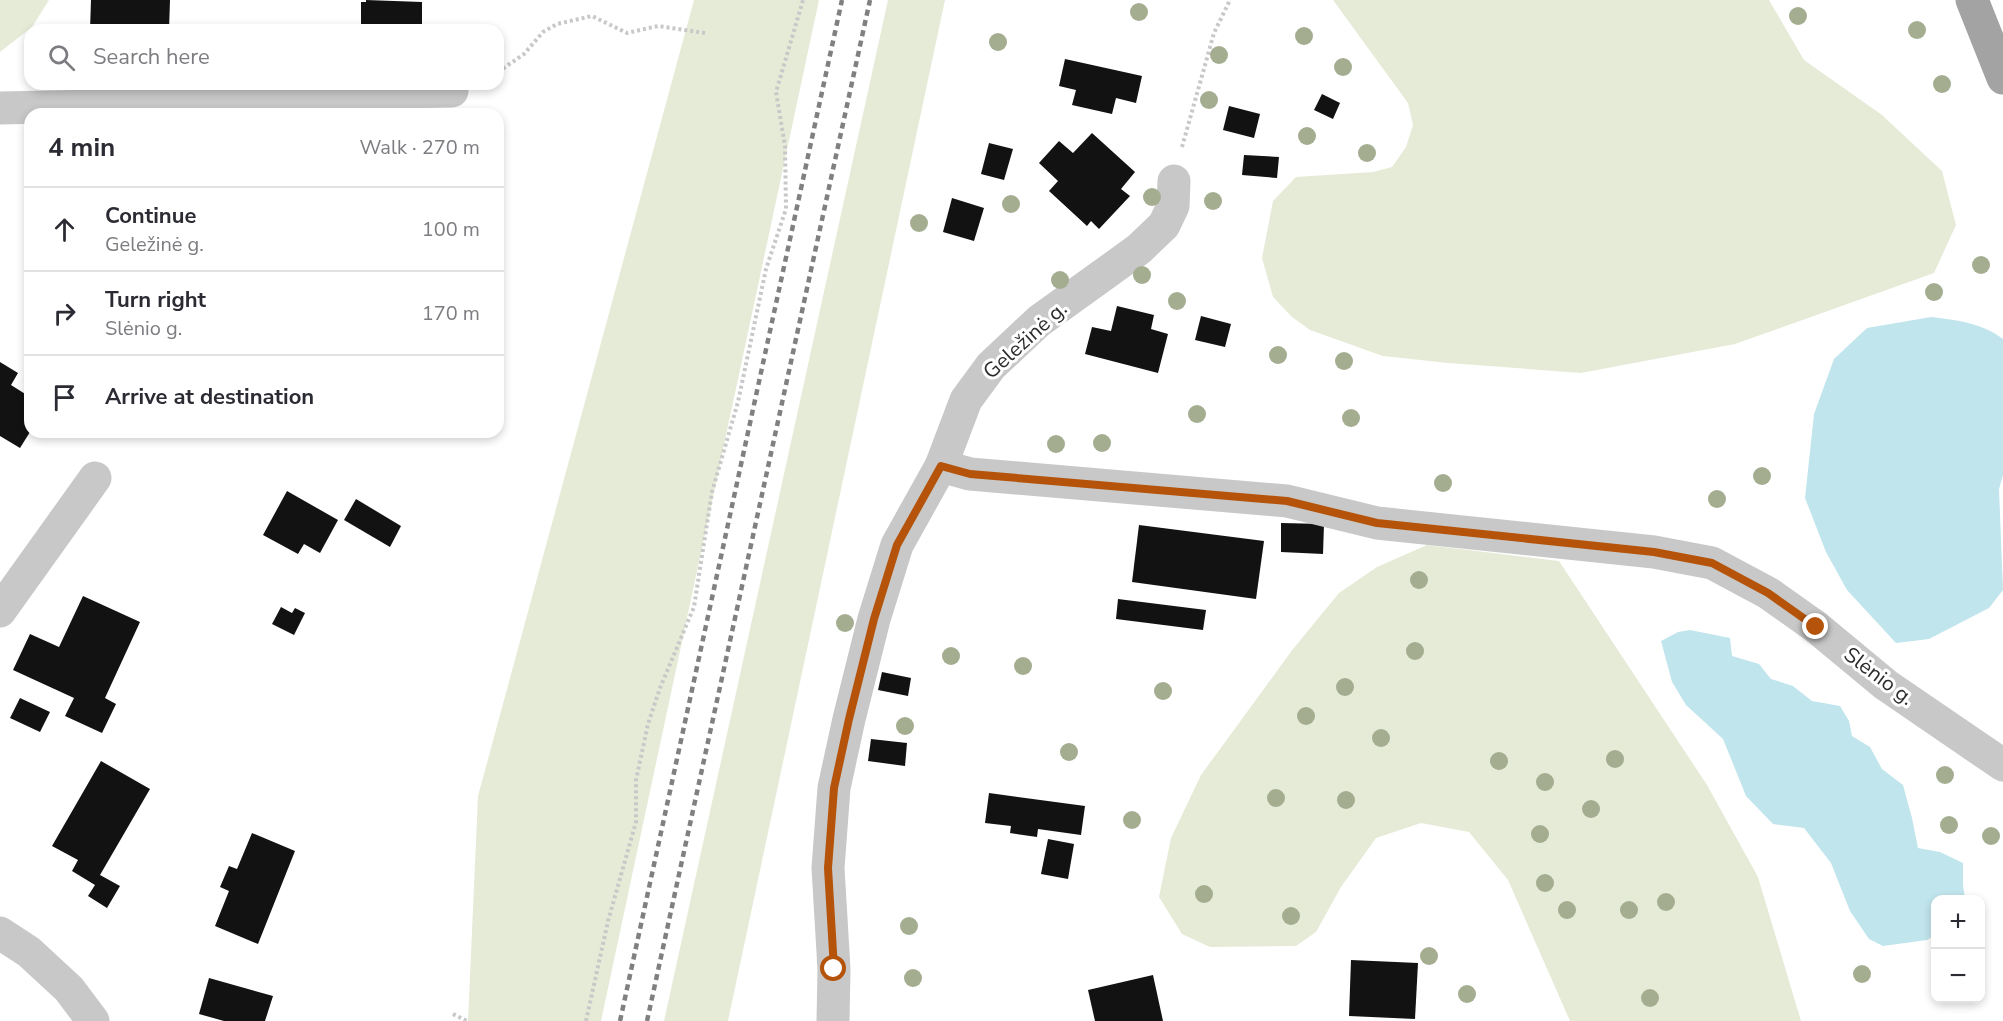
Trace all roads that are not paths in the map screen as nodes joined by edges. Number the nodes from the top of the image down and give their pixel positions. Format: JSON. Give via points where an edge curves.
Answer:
{"nodes":[{"id":1,"x":1972,"y":0,"type":"edge"},
{"id":2,"x":2003,"y":78,"type":"edge"},
{"id":3,"x":452,"y":91,"type":"dead end"},
{"id":4,"x":0,"y":108,"type":"edge"},
{"id":5,"x":1174,"y":181,"type":"road end"},
{"id":6,"x":941,"y":466,"type":"junction"},
{"id":7,"x":94,"y":478,"type":"dead end"},
{"id":8,"x":0,"y":612,"type":"edge"},
{"id":9,"x":2003,"y":765,"type":"edge"},
{"id":10,"x":0,"y":933,"type":"edge"},
{"id":11,"x":93,"y":1021,"type":"edge"},
{"id":12,"x":833,"y":1021,"type":"edge"}],
"edges":[{"from":1,"to":2,"type":"main road"},
{"from":3,"to":4,"type":"street"},
{"from":5,"to":6,"type":"street","name":"Geležinė g.","via":[[1173,206],[1164,225],[1139,249],[1039,321],[991,366],[966,400]]},
{"from":6,"to":9,"type":"street","name":"Slėnio g.","via":[[970,474],[1287,501],[1377,523],[1654,552],[1712,563],[1768,593],[1886,685]]},
{"from":6,"to":12,"type":"street","name":"Geležinė g.","via":[[897,545],[871,630],[834,788],[828,868]]},
{"from":7,"to":8,"type":"street"},
{"from":10,"to":11,"type":"street","via":[[29,952],[69,989]]}]}
